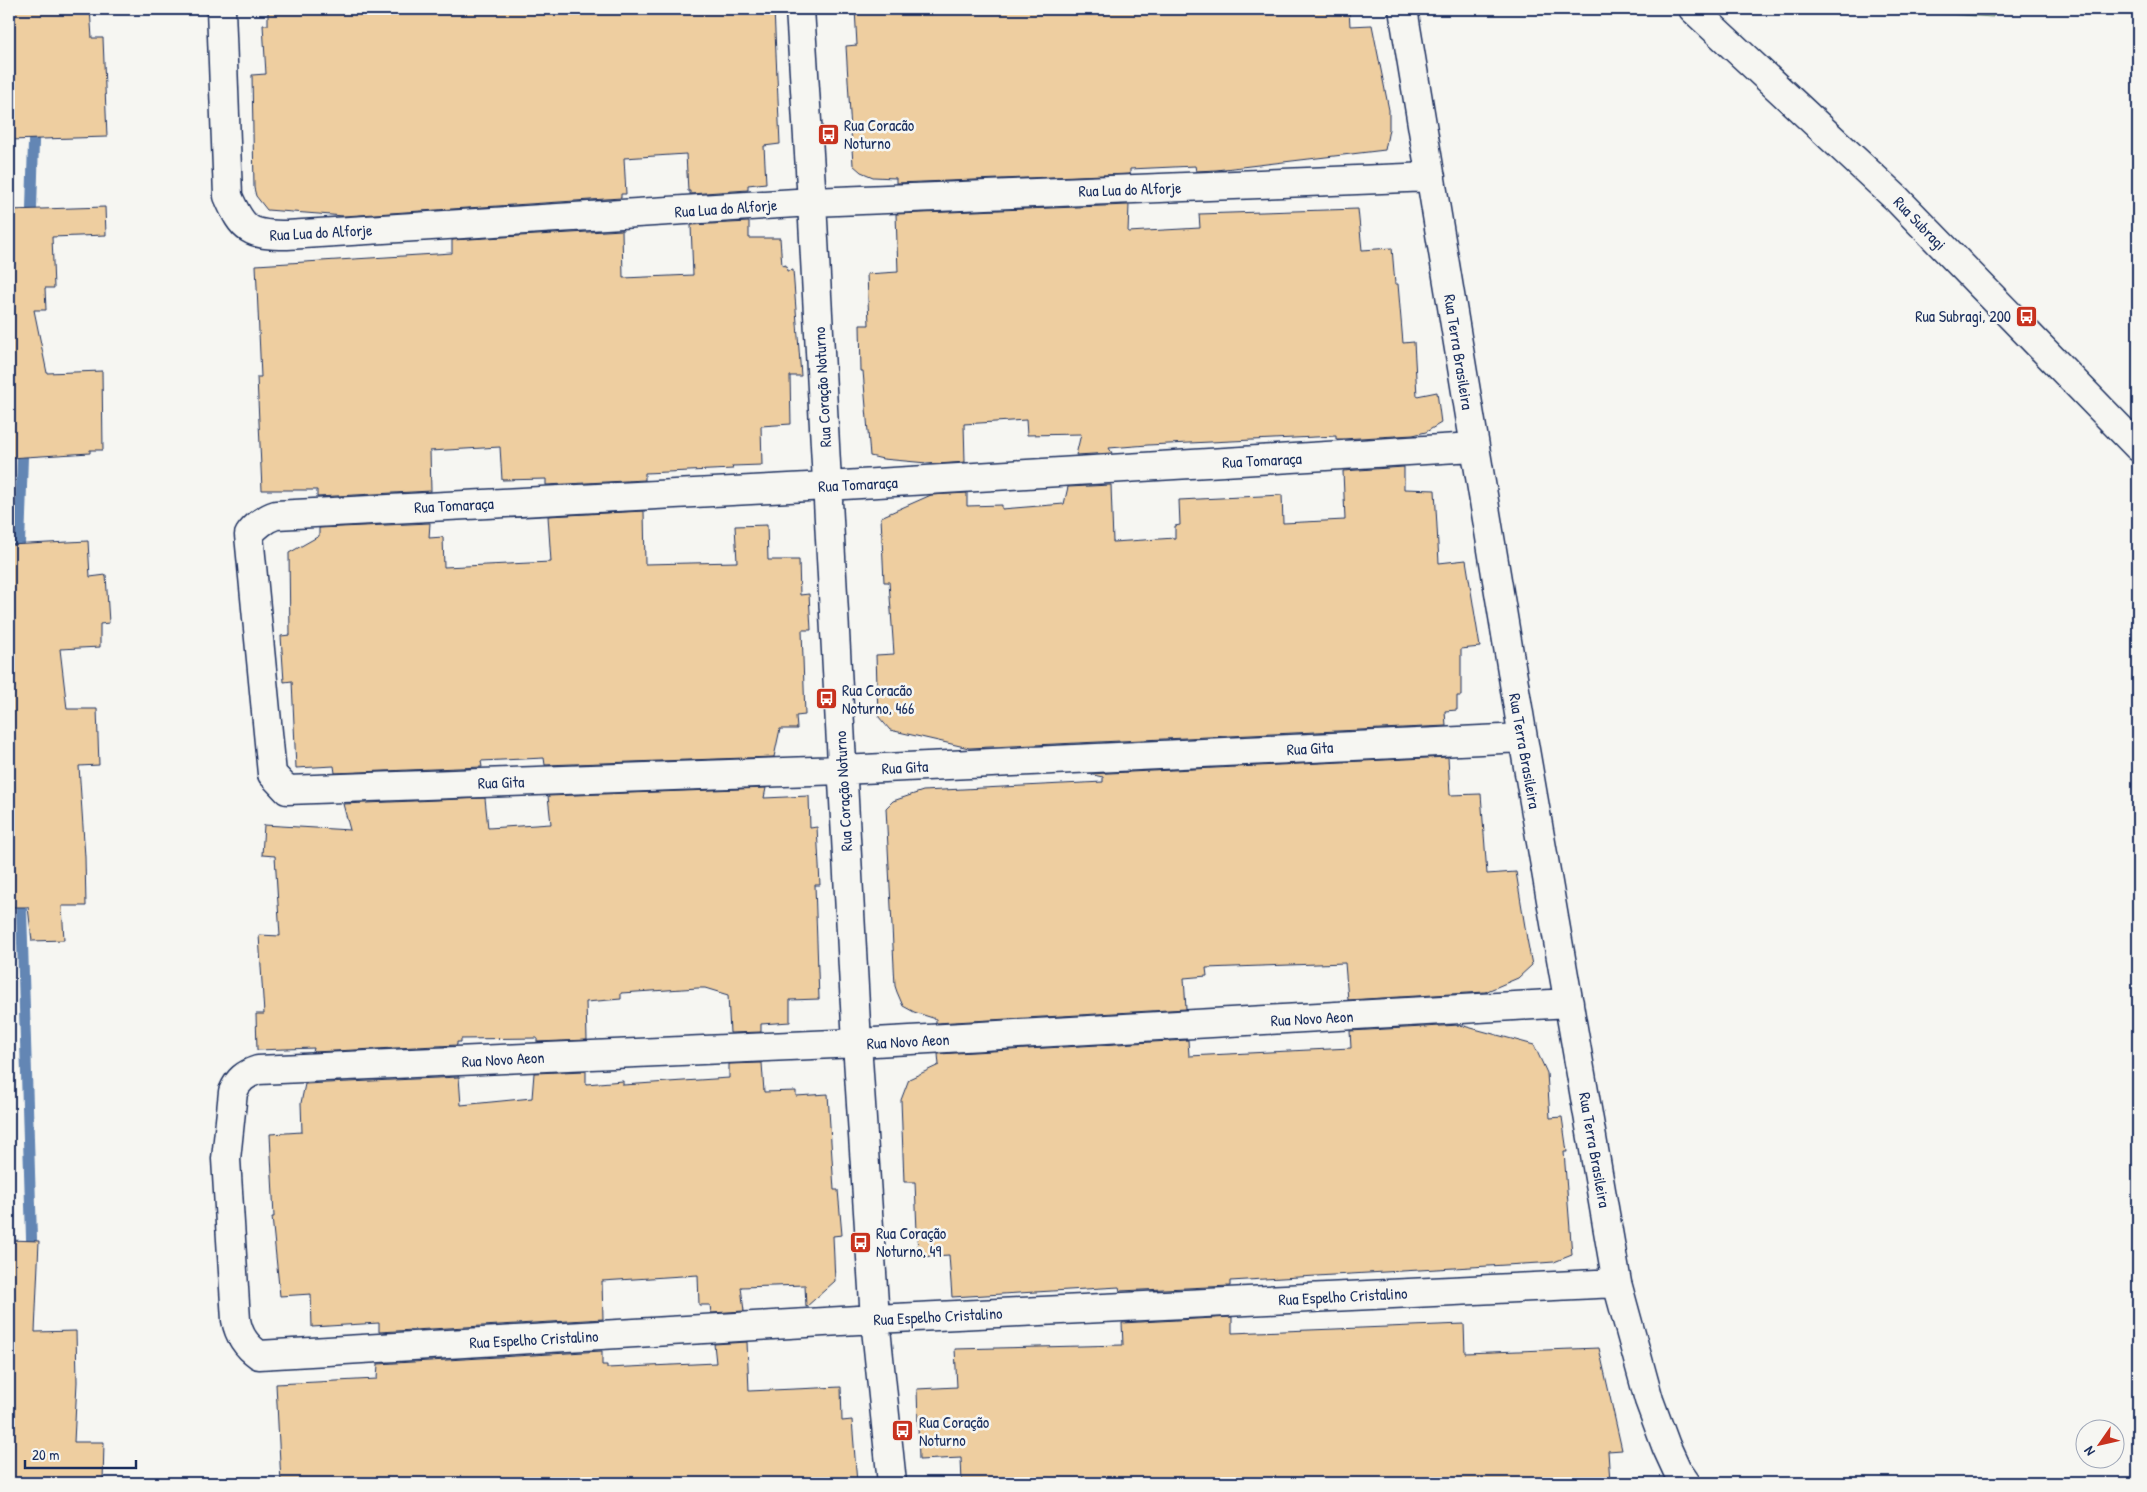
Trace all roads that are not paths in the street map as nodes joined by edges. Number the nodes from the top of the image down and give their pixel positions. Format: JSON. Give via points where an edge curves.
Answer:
{"nodes":[{"id":1,"x":221,"y":9,"type":"edge"},
{"id":2,"x":800,"y":9,"type":"edge"},
{"id":3,"x":1403,"y":9,"type":"edge"},
{"id":4,"x":1693,"y":9,"type":"edge"},
{"id":5,"x":1431,"y":177,"type":"junction"},
{"id":6,"x":812,"y":202,"type":"junction"},
{"id":7,"x":1474,"y":447,"type":"junction"},
{"id":8,"x":2138,"y":447,"type":"edge"},
{"id":9,"x":827,"y":486,"type":"junction"},
{"id":10,"x":1523,"y":738,"type":"junction"},
{"id":11,"x":841,"y":770,"type":"junction"},
{"id":12,"x":287,"y":790,"type":"joint"},
{"id":13,"x":1569,"y":1003,"type":"junction"},
{"id":14,"x":857,"y":1044,"type":"junction"},
{"id":15,"x":1618,"y":1283,"type":"junction"},
{"id":16,"x":875,"y":1319,"type":"junction"},
{"id":17,"x":260,"y":1355,"type":"joint"},
{"id":18,"x":892,"y":1483,"type":"edge"},
{"id":19,"x":1686,"y":1483,"type":"edge"}],
"edges":[{"from":1,"to":6,"type":"street","name":"Rua Lua do Alforje","via":[[228,196],[237,217],[247,228],[263,235]]},
{"from":2,"to":6,"type":"street","name":"Rua Coração Noturno"},
{"from":3,"to":5,"type":"street","name":"Rua Terra Brasileira"},
{"from":4,"to":8,"type":"street","name":"Rua Subragi","via":[[1896,198]]},
{"from":5,"to":6,"type":"street","name":"Rua Lua do Alforje"},
{"from":5,"to":7,"type":"street","name":"Rua Terra Brasileira"},
{"from":6,"to":9,"type":"street","name":"Rua Coração Noturno"},
{"from":7,"to":9,"type":"street","name":"Rua Tomaraça"},
{"from":7,"to":10,"type":"street","name":"Rua Terra Brasileira"},
{"from":9,"to":11,"type":"street","name":"Rua Coração Noturno"},
{"from":9,"to":12,"type":"street","name":"Rua Tomaraça","via":[[287,513],[269,517],[249,536],[272,774]]},
{"from":10,"to":11,"type":"street","name":"Rua Gita"},
{"from":10,"to":13,"type":"street","name":"Rua Terra Brasileira"},
{"from":11,"to":12,"type":"street","name":"Rua Gita"},
{"from":11,"to":14,"type":"street","name":"Rua Coração Noturno"},
{"from":13,"to":14,"type":"street","name":"Rua Novo Aeon"},
{"from":13,"to":15,"type":"street","name":"Rua Terra Brasileira"},
{"from":14,"to":16,"type":"street","name":"Rua Coração Noturno"},
{"from":14,"to":17,"type":"street","name":"Rua Novo Aeon","via":[[247,1073],[233,1092],[226,1159],[236,1320],[239,1333],[248,1347]]},
{"from":15,"to":16,"type":"street","name":"Rua Espelho Cristalino"},
{"from":15,"to":19,"type":"street","name":"Rua Terra Brasileira","via":[[1649,1400],[1666,1446]]},
{"from":16,"to":17,"type":"street","name":"Rua Espelho Cristalino"},
{"from":16,"to":18,"type":"street","name":"Rua Coração Noturno"}]}
